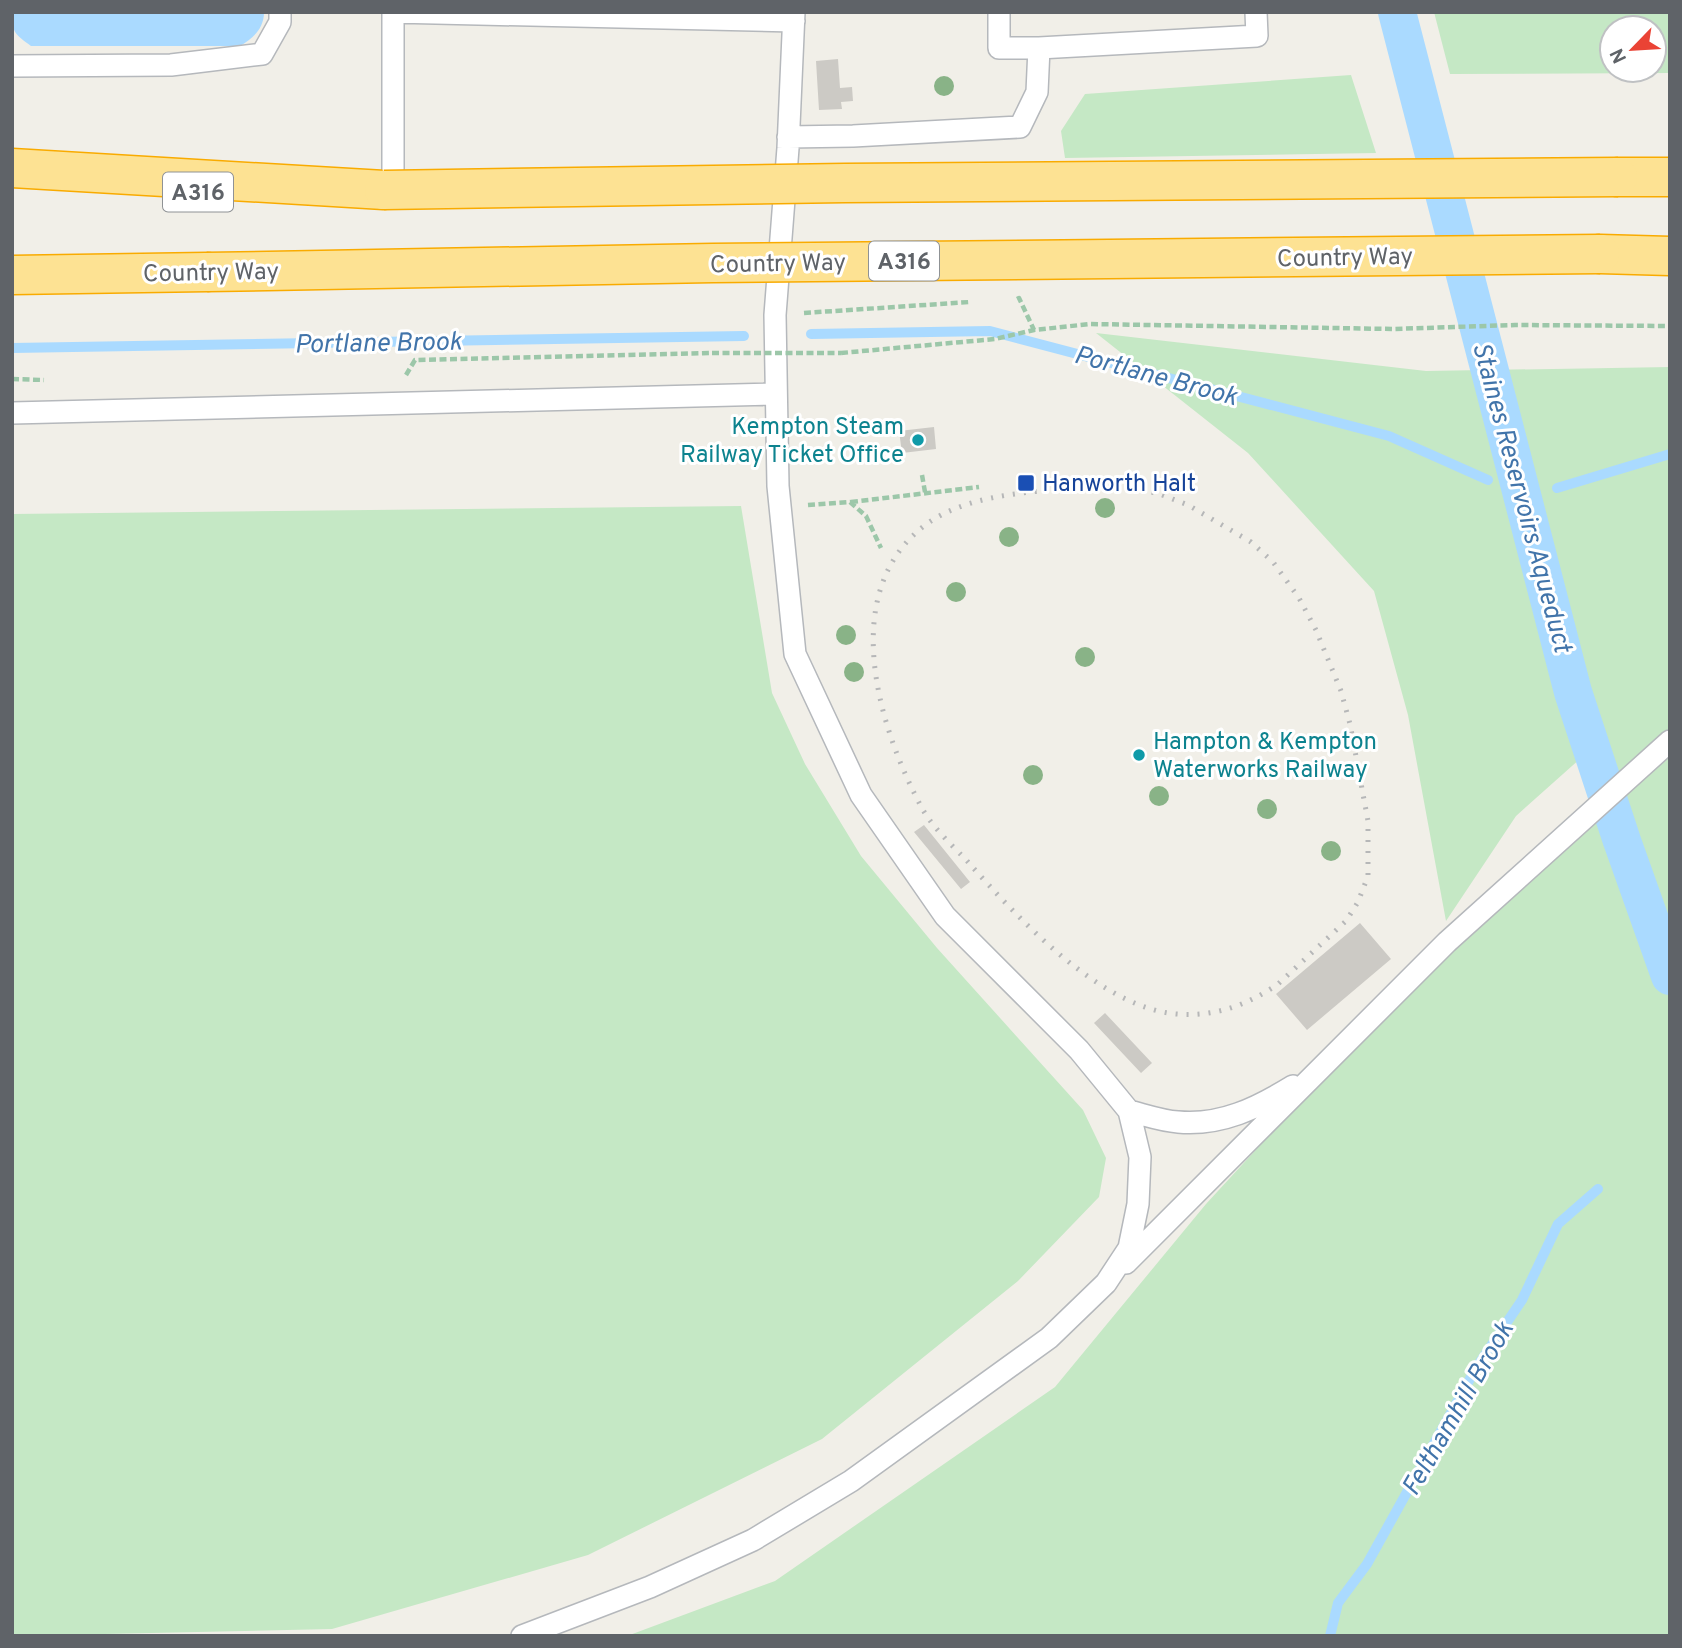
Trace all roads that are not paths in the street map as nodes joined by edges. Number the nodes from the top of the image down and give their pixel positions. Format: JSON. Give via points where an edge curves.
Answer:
{"nodes":[{"id":1,"x":280,"y":12,"type":"edge"},
{"id":2,"x":999,"y":12,"type":"edge"},
{"id":3,"x":1256,"y":12,"type":"edge"},
{"id":4,"x":393,"y":13,"type":"edge"},
{"id":5,"x":794,"y":17,"type":"edge"},
{"id":6,"x":1039,"y":48,"type":"junction"},
{"id":7,"x":12,"y":66,"type":"edge"},
{"id":8,"x":788,"y":137,"type":"junction"},
{"id":9,"x":12,"y":168,"type":"edge"},
{"id":10,"x":1670,"y":177,"type":"edge"},
{"id":11,"x":388,"y":179,"type":"junction"},
{"id":12,"x":12,"y":194,"type":"edge"},
{"id":13,"x":1670,"y":256,"type":"edge"},
{"id":14,"x":12,"y":275,"type":"edge"},
{"id":15,"x":775,"y":394,"type":"junction"},
{"id":16,"x":12,"y":412,"type":"edge"},
{"id":17,"x":1670,"y":741,"type":"edge"},
{"id":18,"x":1328,"y":1063,"type":"junction"},
{"id":19,"x":1129,"y":1111,"type":"junction"},
{"id":20,"x":1105,"y":1283,"type":"junction"},
{"id":21,"x":522,"y":1636,"type":"edge"}],
"edges":[{"from":1,"to":7,"type":"lane","via":[[280,22],[262,54],[171,65]]},
{"from":2,"to":6,"type":"lane","via":[[999,48]]},
{"from":3,"to":6,"type":"lane","via":[[1257,36]]},
{"from":4,"to":5,"type":"lane"},
{"from":4,"to":11,"type":"lane"},
{"from":5,"to":8,"type":"lane"},
{"from":6,"to":8,"type":"lane","via":[[1037,92],[1020,127]]},
{"from":8,"to":15,"type":"lane","via":[[775,315]]},
{"from":9,"to":11,"type":"highway"},
{"from":10,"to":11,"type":"highway","number":"A316","bridge":true,"via":[[845,183]]},
{"from":11,"to":12,"type":"highway","number":"A316"},
{"from":13,"to":14,"type":"highway","name":"Country Way","number":"A316","bridge":true},
{"from":15,"to":16,"type":"lane"},
{"from":15,"to":19,"type":"lane","via":[[778,486],[795,654],[862,794],[945,916],[1079,1050]]},
{"from":17,"to":18,"type":"lane","via":[[1447,942]]},
{"from":18,"to":19,"type":"lane","via":[[1264,1104],[1227,1119],[1178,1122]]},
{"from":18,"to":20,"type":"lane"},
{"from":19,"to":20,"type":"lane","via":[[1140,1157],[1138,1204],[1129,1248]]},
{"from":20,"to":21,"type":"lane","via":[[1049,1338],[840,1488],[752,1540],[650,1587]]}]}
